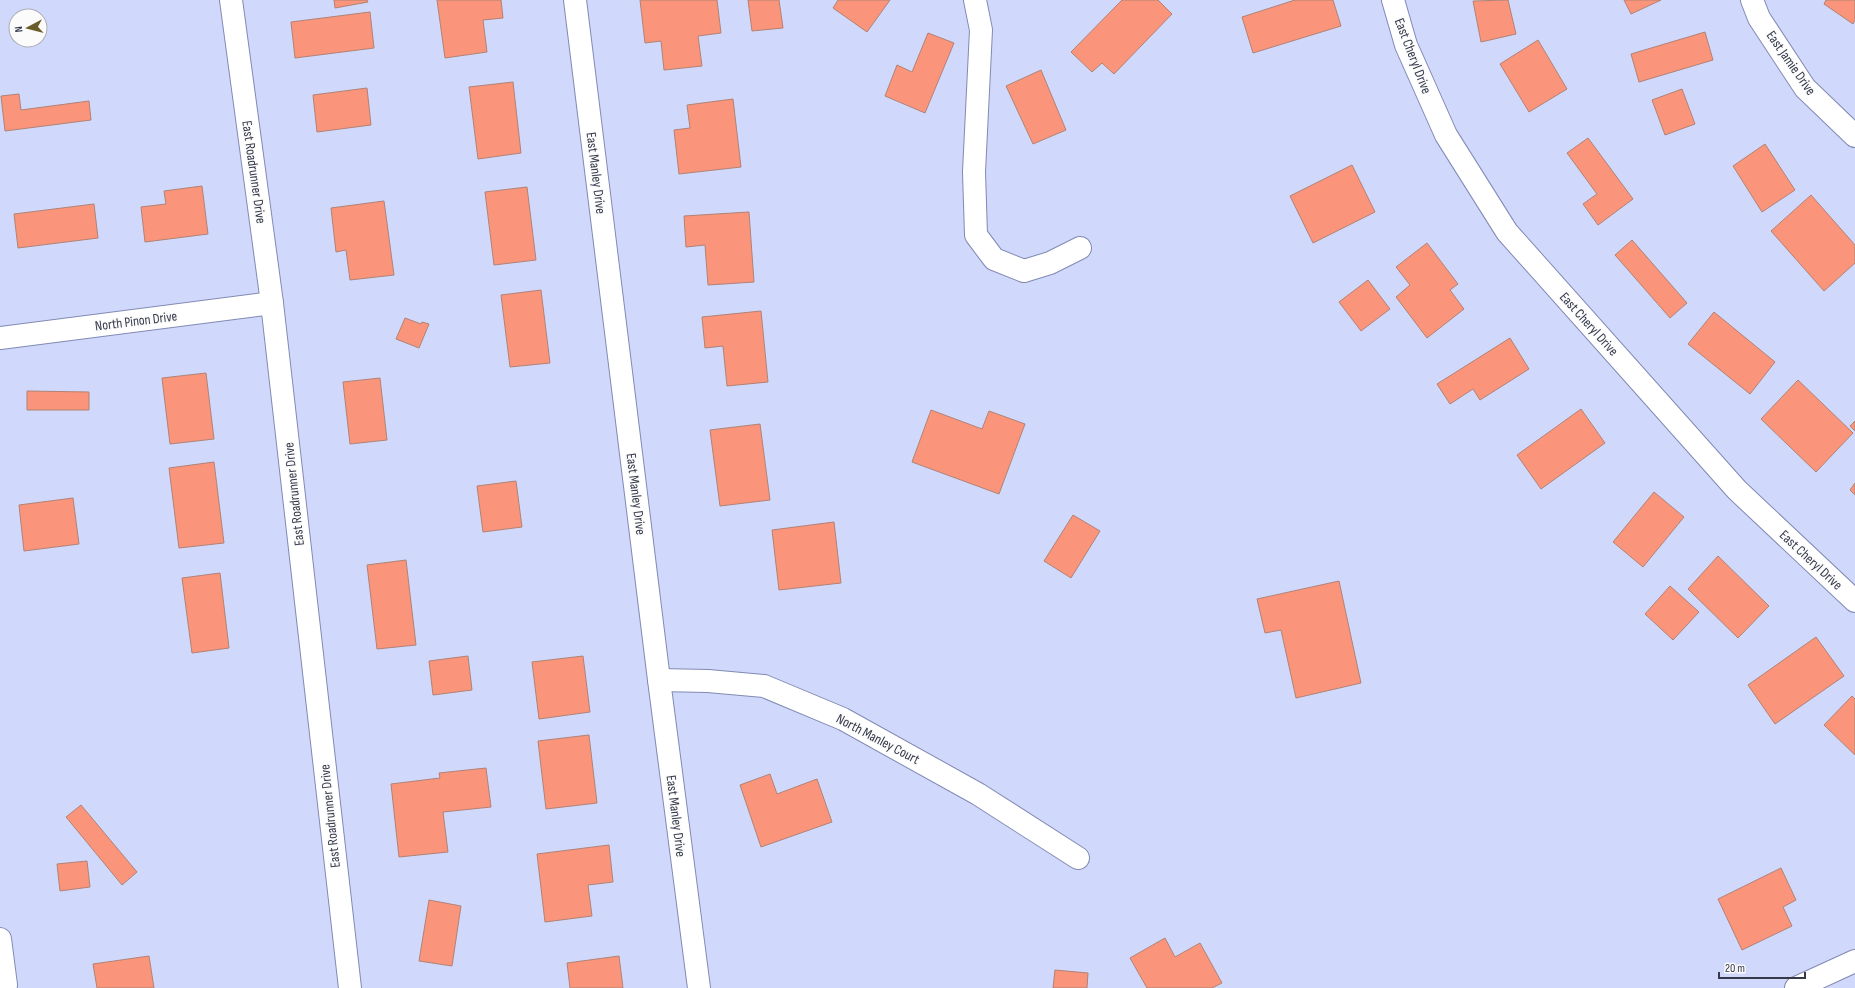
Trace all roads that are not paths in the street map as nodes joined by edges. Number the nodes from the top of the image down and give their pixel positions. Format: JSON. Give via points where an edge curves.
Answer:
{"nodes":[{"id":1,"x":231,"y":0,"type":"edge"},
{"id":2,"x":575,"y":0,"type":"edge"},
{"id":3,"x":975,"y":0,"type":"edge"},
{"id":4,"x":1393,"y":0,"type":"edge"},
{"id":5,"x":1752,"y":0,"type":"edge"},
{"id":6,"x":1855,"y":136,"type":"edge"},
{"id":7,"x":1080,"y":248,"type":"dead end"},
{"id":8,"x":272,"y":304,"type":"junction"},
{"id":9,"x":0,"y":338,"type":"edge"},
{"id":10,"x":1855,"y":601,"type":"edge"},
{"id":11,"x":658,"y":680,"type":"junction"},
{"id":12,"x":1078,"y":858,"type":"dead end"},
{"id":13,"x":0,"y":939,"type":"edge"},
{"id":14,"x":1855,"y":961,"type":"edge"},
{"id":15,"x":6,"y":985,"type":"dead end"},
{"id":16,"x":350,"y":988,"type":"edge"},
{"id":17,"x":699,"y":988,"type":"edge"},
{"id":18,"x":1796,"y":988,"type":"edge"}],
"edges":[{"from":1,"to":8,"type":"street","name":"East Roadrunner Drive"},
{"from":2,"to":11,"type":"street","name":"East Manley Drive"},
{"from":3,"to":7,"type":"street","via":[[981,30],[974,172],[976,235],[994,258],[1024,271],[1050,263]]},
{"from":4,"to":10,"type":"street","name":"East Cheryl Drive","via":[[1406,45],[1446,135],[1507,232],[1737,490]]},
{"from":5,"to":6,"type":"street","name":"East Jamie Drive","via":[[1759,18],[1805,88]]},
{"from":8,"to":9,"type":"street","name":"North Pinon Drive"},
{"from":8,"to":16,"type":"street","name":"East Roadrunner Drive"},
{"from":11,"to":12,"type":"street","name":"North Manley Court","via":[[764,686],[843,719],[978,794]]},
{"from":11,"to":17,"type":"street","name":"East Manley Drive"},
{"from":13,"to":15,"type":"street"},
{"from":14,"to":18,"type":"street"}]}
